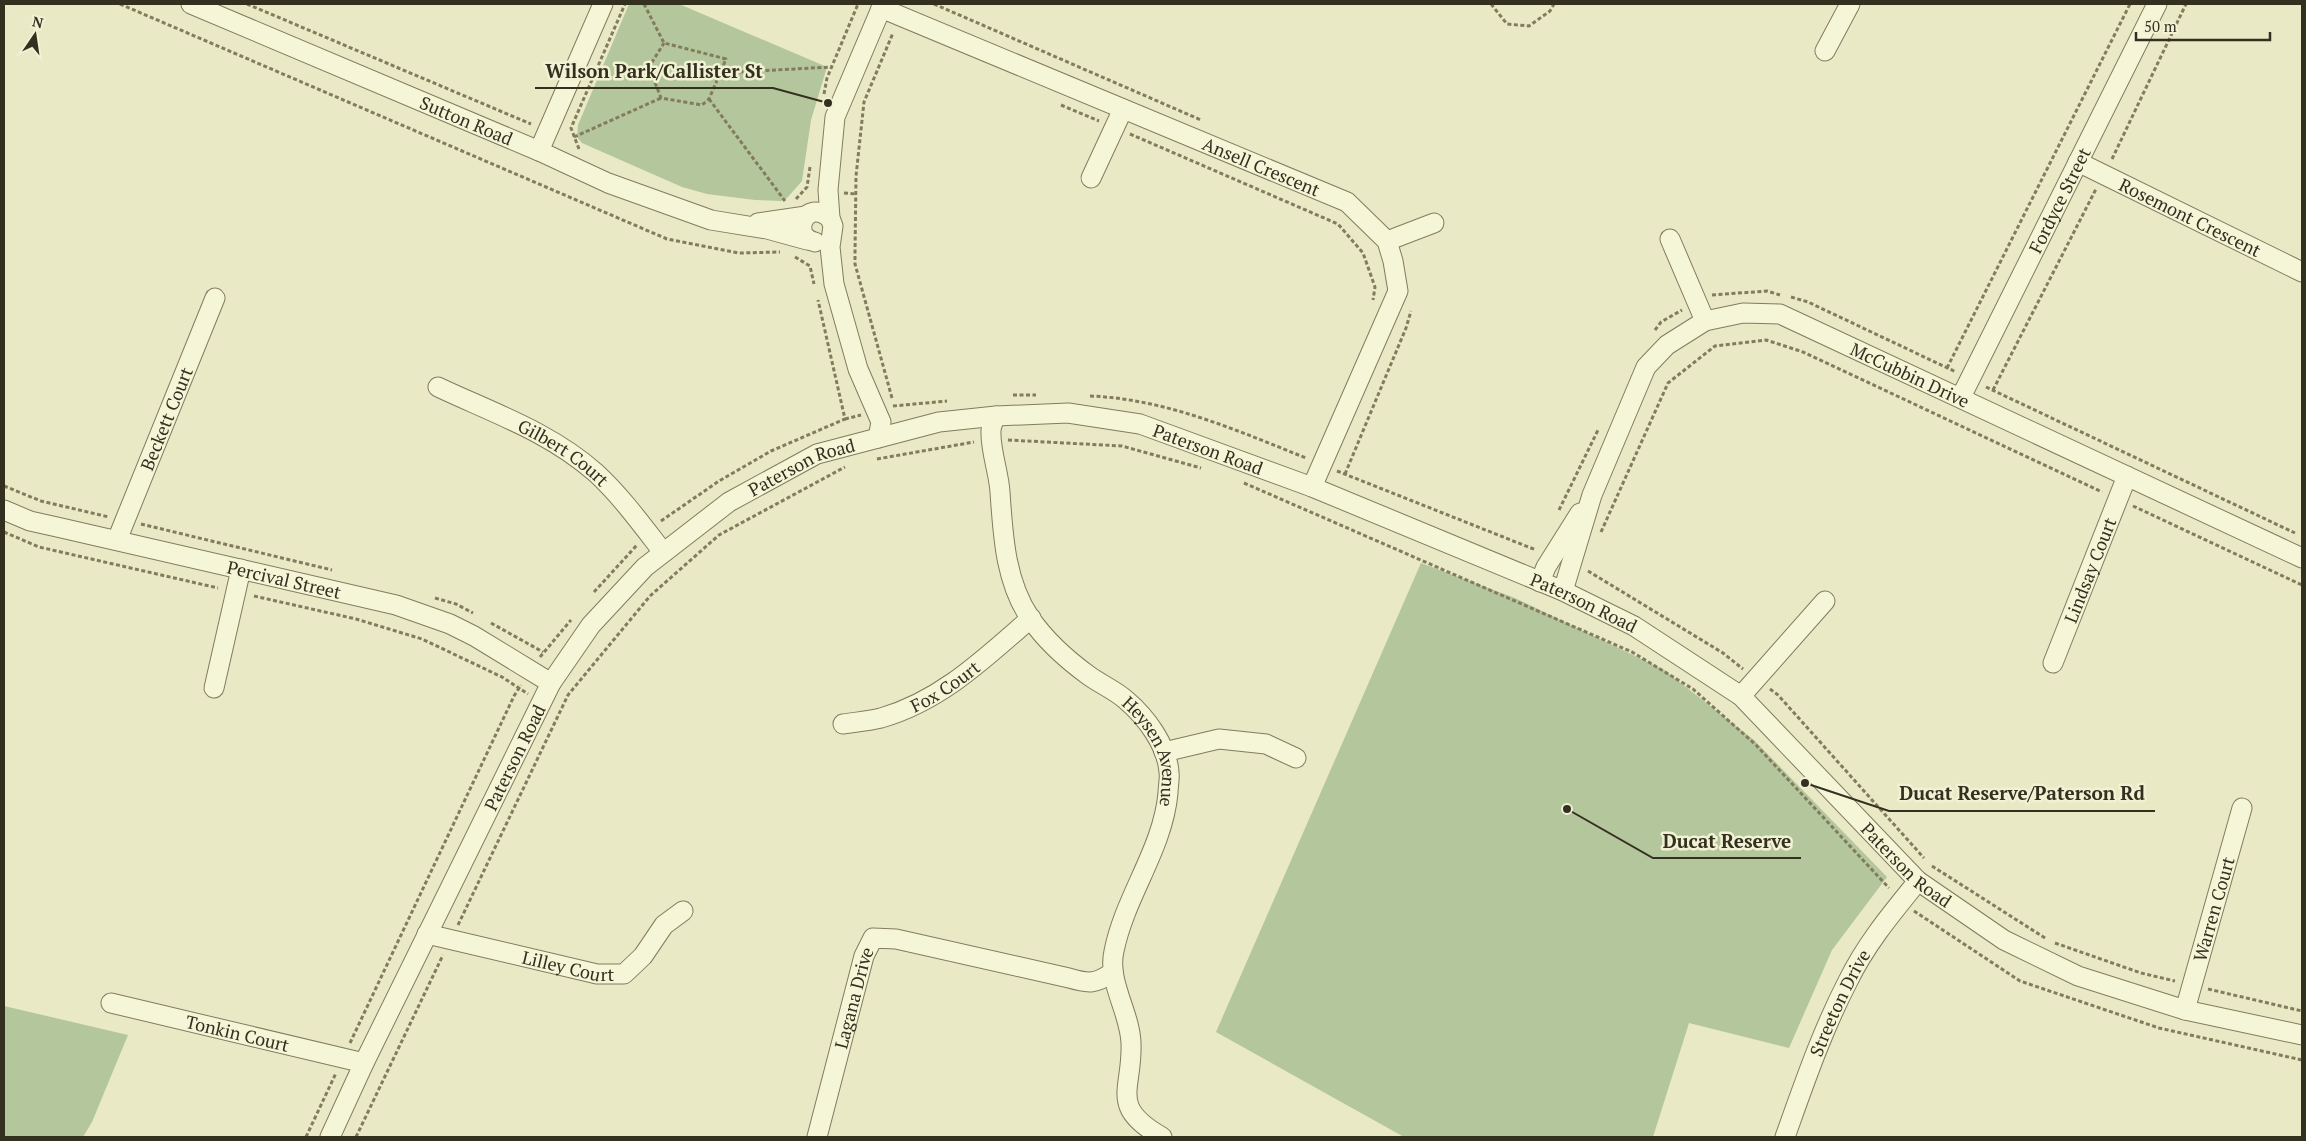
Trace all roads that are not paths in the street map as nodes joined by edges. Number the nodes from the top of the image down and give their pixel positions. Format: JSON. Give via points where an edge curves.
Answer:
{"nodes":[{"id":1,"x":191,"y":4,"type":"edge"},
{"id":2,"x":603,"y":4,"type":"edge"},
{"id":3,"x":1850,"y":4,"type":"edge"},
{"id":4,"x":2157,"y":4,"type":"edge"},
{"id":5,"x":882,"y":6,"type":"edge"},
{"id":6,"x":1825,"y":52,"type":"dead end"},
{"id":7,"x":1123,"y":109,"type":"junction"},
{"id":8,"x":832,"y":143,"type":"junction"},
{"id":9,"x":540,"y":151,"type":"junction"},
{"id":10,"x":2078,"y":162,"type":"junction"},
{"id":11,"x":1091,"y":178,"type":"dead end"},
{"id":12,"x":803,"y":210,"type":"junction"},
{"id":13,"x":1434,"y":223,"type":"dead end"},
{"id":14,"x":744,"y":225,"type":"junction"},
{"id":15,"x":830,"y":226,"type":"junction"},
{"id":16,"x":1670,"y":239,"type":"dead end"},
{"id":17,"x":809,"y":241,"type":"junction"},
{"id":18,"x":1387,"y":241,"type":"junction"},
{"id":19,"x":2302,"y":272,"type":"edge"},
{"id":20,"x":836,"y":290,"type":"junction"},
{"id":21,"x":215,"y":298,"type":"dead end"},
{"id":22,"x":1705,"y":321,"type":"junction"},
{"id":23,"x":438,"y":387,"type":"dead end"},
{"id":24,"x":1961,"y":397,"type":"junction"},
{"id":25,"x":996,"y":416,"type":"junction"},
{"id":26,"x":878,"y":438,"type":"junction"},
{"id":27,"x":2126,"y":476,"type":"junction"},
{"id":28,"x":1312,"y":487,"type":"junction"},
{"id":29,"x":1592,"y":495,"type":"junction"},
{"id":30,"x":4,"y":510,"type":"edge"},
{"id":31,"x":117,"y":540,"type":"junction"},
{"id":32,"x":663,"y":552,"type":"junction"},
{"id":33,"x":2302,"y":558,"type":"edge"},
{"id":34,"x":241,"y":569,"type":"junction"},
{"id":35,"x":1540,"y":582,"type":"junction"},
{"id":36,"x":1563,"y":592,"type":"junction"},
{"id":37,"x":1825,"y":601,"type":"dead end"},
{"id":38,"x":1030,"y":618,"type":"junction"},
{"id":39,"x":2053,"y":663,"type":"dead end"},
{"id":40,"x":551,"y":683,"type":"junction"},
{"id":41,"x":214,"y":688,"type":"dead end"},
{"id":42,"x":1740,"y":696,"type":"junction"},
{"id":43,"x":843,"y":724,"type":"dead end"},
{"id":44,"x":1164,"y":752,"type":"junction"},
{"id":45,"x":1296,"y":758,"type":"dead end"},
{"id":46,"x":2242,"y":808,"type":"dead end"},
{"id":47,"x":1918,"y":881,"type":"junction"},
{"id":48,"x":683,"y":911,"type":"dead end"},
{"id":49,"x":427,"y":934,"type":"junction"},
{"id":50,"x":1113,"y":972,"type":"junction"},
{"id":51,"x":111,"y":1003,"type":"dead end"},
{"id":52,"x":2185,"y":1010,"type":"junction"},
{"id":53,"x":2302,"y":1035,"type":"edge"},
{"id":54,"x":364,"y":1063,"type":"junction"},
{"id":55,"x":330,"y":1137,"type":"edge"},
{"id":56,"x":817,"y":1137,"type":"edge"},
{"id":57,"x":1162,"y":1137,"type":"edge"},
{"id":58,"x":1786,"y":1137,"type":"edge"}],
"edges":[{"from":1,"to":9,"type":"street","name":"Sutton Road"},
{"from":2,"to":9,"type":"street"},
{"from":3,"to":6,"type":"street"},
{"from":4,"to":10,"type":"street","name":"Fordyce Street"},
{"from":5,"to":7,"type":"street","name":"Ansell Crescent","via":[[896,24]]},
{"from":5,"to":8,"type":"street","via":[[836,117]]},
{"from":7,"to":11,"type":"street"},
{"from":7,"to":18,"type":"street","name":"Ansell Crescent","via":[[1347,202]]},
{"from":8,"to":12,"type":"street"},
{"from":8,"to":15,"type":"street","via":[[828,190]]},
{"from":9,"to":14,"type":"street","name":"Sutton Road","via":[[608,183],[665,204],[711,220]]},
{"from":10,"to":19,"type":"street","name":"Rosemont Crescent"},
{"from":10,"to":24,"type":"street","name":"Fordyce Street"},
{"from":12,"to":14,"type":"street","name":"Sutton Road"},
{"from":12,"to":15,"type":"street","via":[[824,213]]},
{"from":12,"to":17,"type":"street","via":[[802,231]]},
{"from":13,"to":18,"type":"street"},
{"from":14,"to":17,"type":"street","name":"Sutton Road"},
{"from":15,"to":17,"type":"street","via":[[818,243]]},
{"from":15,"to":20,"type":"street"},
{"from":16,"to":22,"type":"street"},
{"from":17,"to":20,"type":"street","via":[[818,251]]},
{"from":18,"to":28,"type":"street","name":"Ansell Crescent","via":[[1394,261],[1398,291]]},
{"from":20,"to":26,"type":"street","via":[[858,369],[878,410],[881,422]]},
{"from":21,"to":31,"type":"street","name":"Beckett Court"},
{"from":22,"to":24,"type":"street","name":"McCubbin Drive","via":[[1743,313],[1780,314]]},
{"from":22,"to":29,"type":"street","name":"McCubbin Drive","via":[[1667,345],[1646,367]]},
{"from":23,"to":32,"type":"street","name":"Gilbert Court","via":[[531,428],[573,454],[597,474]]},
{"from":24,"to":27,"type":"street","name":"McCubbin Drive"},
{"from":25,"to":26,"type":"street","name":"Paterson Road","via":[[939,422]]},
{"from":25,"to":28,"type":"street","name":"Paterson Road","via":[[1068,413],[1140,424]]},
{"from":25,"to":38,"type":"street","name":"Heysen Avenue","via":[[1003,430],[1000,480],[1008,563]]},
{"from":26,"to":32,"type":"street","name":"Paterson Road","via":[[817,454],[729,502]]},
{"from":27,"to":33,"type":"street","name":"McCubbin Drive"},
{"from":27,"to":39,"type":"street","name":"Lindsay Court"},
{"from":28,"to":35,"type":"street","name":"Paterson Road"},
{"from":29,"to":35,"type":"street","name":"McCubbin Drive"},
{"from":29,"to":36,"type":"street","name":"McCubbin Drive"},
{"from":30,"to":31,"type":"street","name":"Percival Street","via":[[30,520]]},
{"from":31,"to":34,"type":"street","name":"Percival Street"},
{"from":32,"to":40,"type":"street","name":"Paterson Road","via":[[591,625]]},
{"from":34,"to":40,"type":"street","name":"Percival Street","via":[[424,614],[474,636]]},
{"from":34,"to":41,"type":"street"},
{"from":35,"to":36,"type":"street","name":"Paterson Road"},
{"from":36,"to":42,"type":"street","name":"Paterson Road","via":[[1634,626]]},
{"from":37,"to":42,"type":"street"},
{"from":38,"to":43,"type":"street","name":"Fox Court","via":[[971,671],[924,701],[881,718]]},
{"from":38,"to":44,"type":"street","name":"Heysen Avenue","via":[[1055,648],[1089,676],[1126,699],[1148,723]]},
{"from":40,"to":49,"type":"street","name":"Paterson Road"},
{"from":42,"to":47,"type":"street","name":"Paterson Road"},
{"from":44,"to":45,"type":"street","via":[[1219,739],[1266,744]]},
{"from":44,"to":50,"type":"street","name":"Heysen Avenue","via":[[1170,773],[1166,807],[1160,831],[1118,937],[1113,953]]},
{"from":46,"to":52,"type":"street","name":"Warren Court"},
{"from":47,"to":52,"type":"street","name":"Paterson Road","via":[[2004,940],[2078,976]]},
{"from":47,"to":58,"type":"street","name":"Streeton Drive","via":[[1883,924],[1848,980],[1815,1052]]},
{"from":48,"to":49,"type":"street","name":"Lilley Court","via":[[664,925],[635,965],[624,974],[596,974]]},
{"from":49,"to":54,"type":"street","name":"Paterson Road"},
{"from":50,"to":56,"type":"street","name":"Lagana Drive","via":[[1100,969],[1069,978],[896,939],[873,938],[864,956]]},
{"from":50,"to":57,"type":"street","name":"Heysen Avenue","via":[[1131,1043],[1127,1101],[1132,1114]]},
{"from":51,"to":54,"type":"street","name":"Tonkin Court"},
{"from":52,"to":53,"type":"street","name":"Paterson Road"},
{"from":54,"to":55,"type":"street","name":"Paterson Road"}]}
